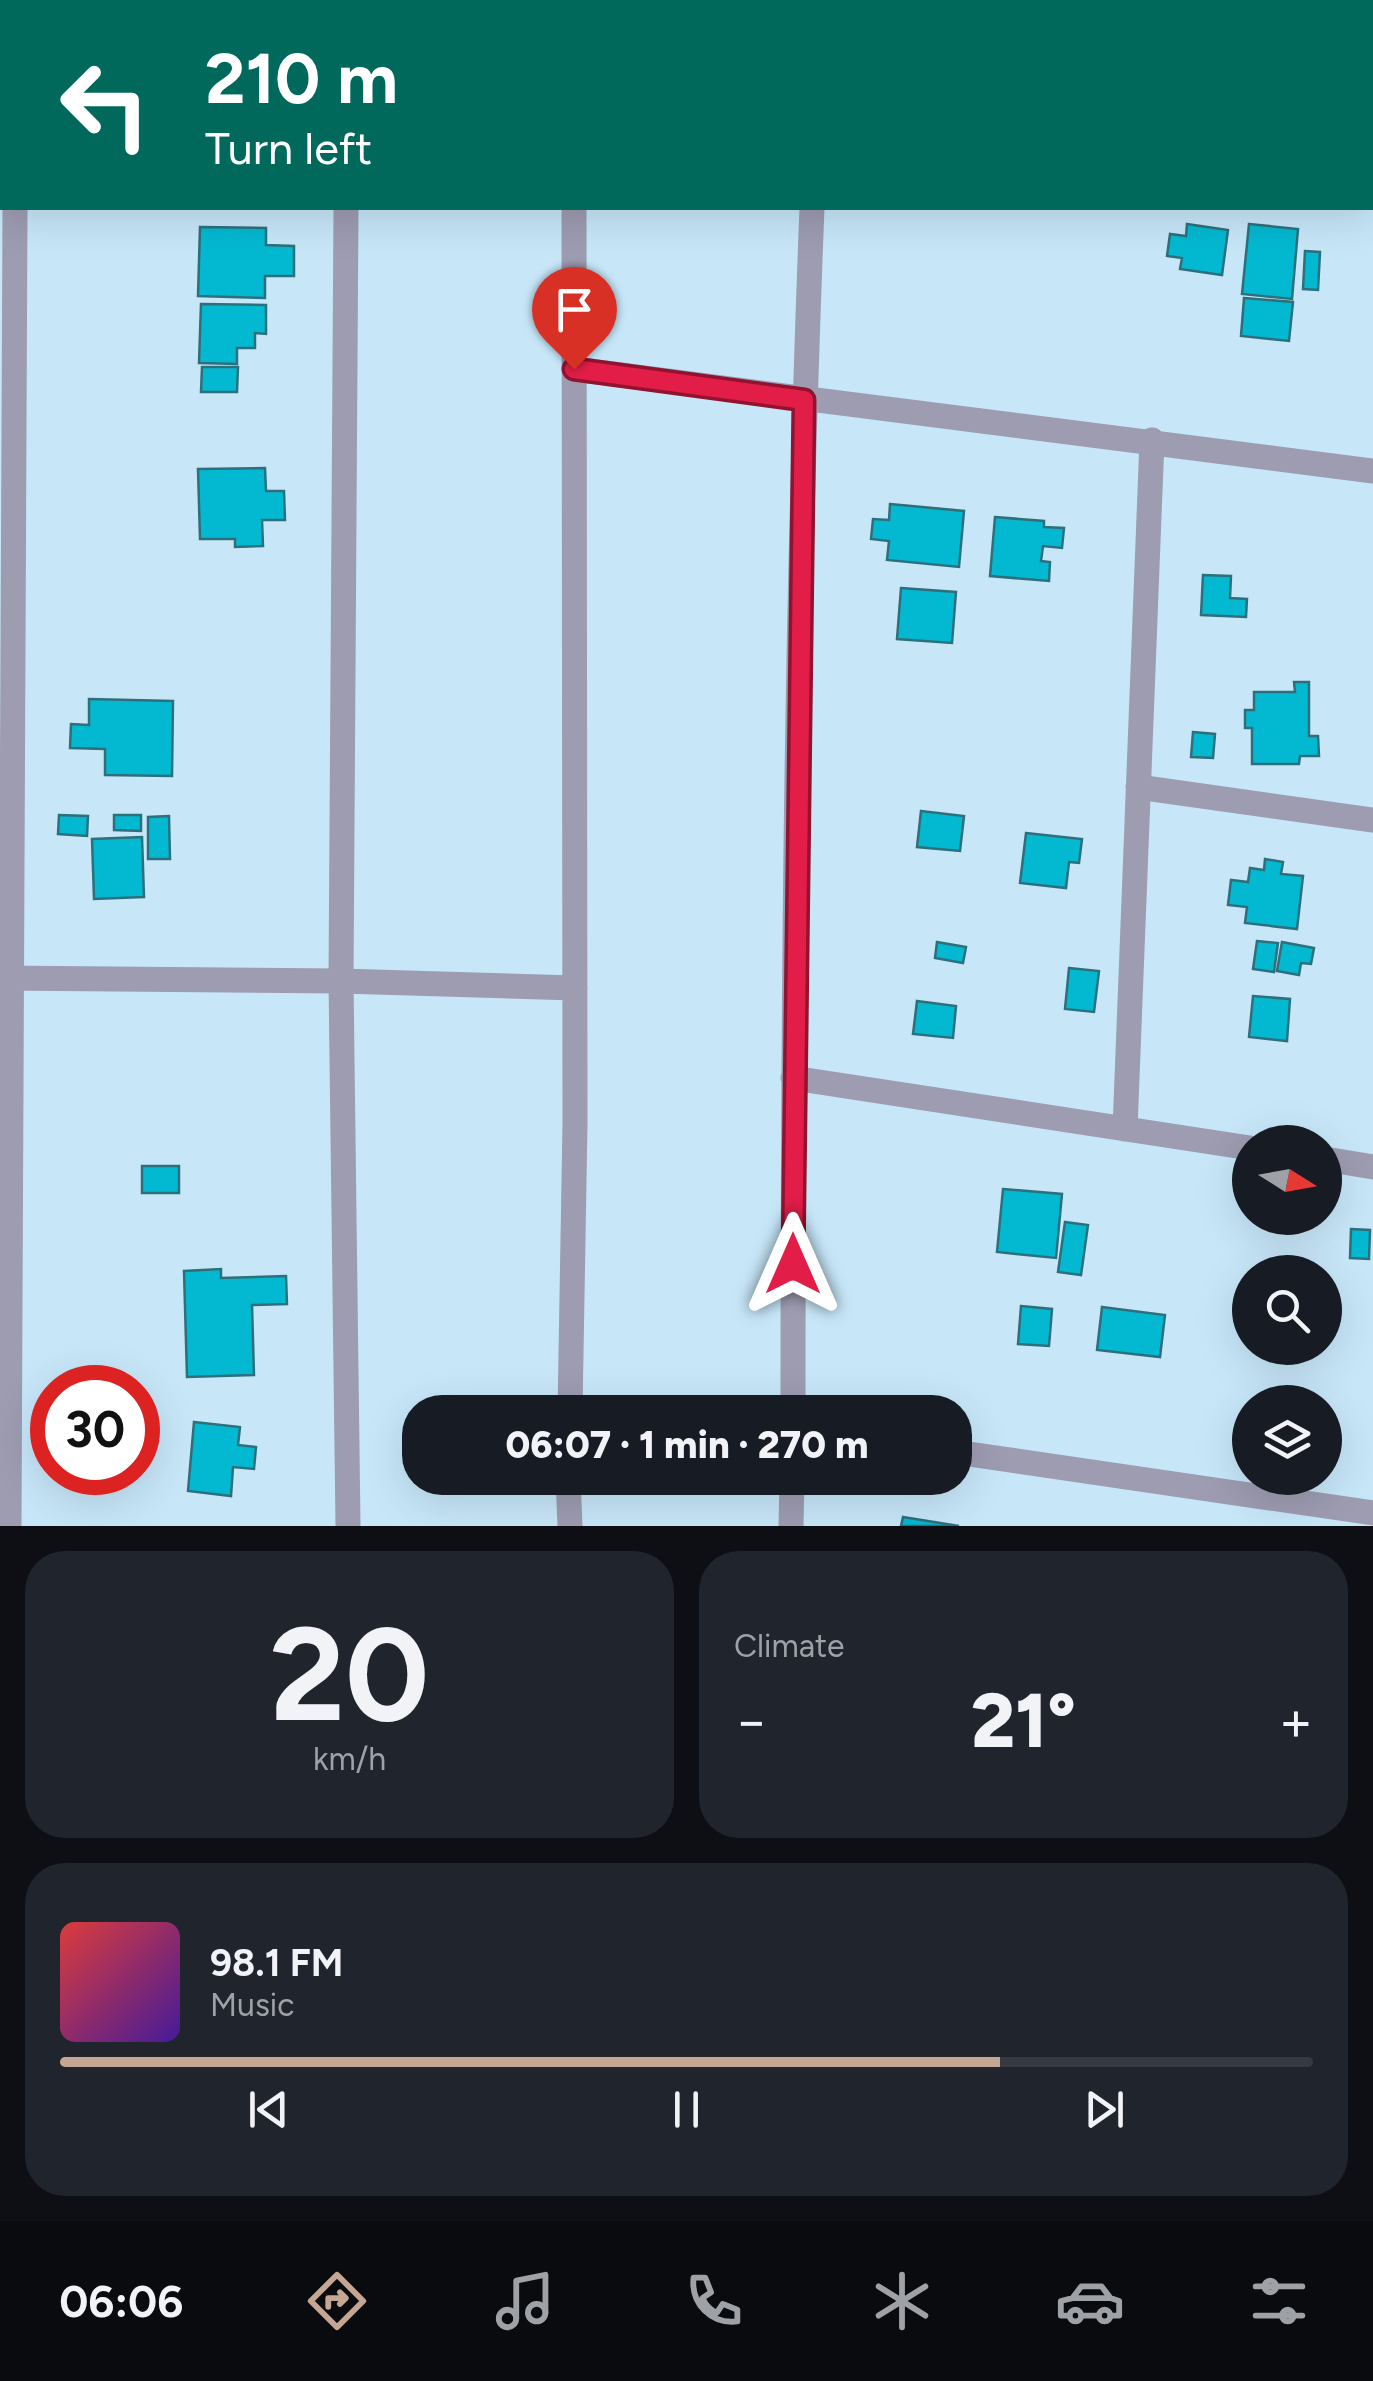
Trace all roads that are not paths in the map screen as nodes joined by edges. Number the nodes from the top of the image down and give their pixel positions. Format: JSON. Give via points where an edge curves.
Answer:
{"nodes":[{"id":1,"x":15,"y":210,"type":"edge"},
{"id":2,"x":346,"y":210,"type":"edge"},
{"id":3,"x":574,"y":210,"type":"edge"},
{"id":4,"x":812,"y":210,"type":"edge"},
{"id":5,"x":574,"y":369,"type":"junction"},
{"id":6,"x":804,"y":400,"type":"junction"},
{"id":7,"x":1152,"y":440,"type":"junction"},
{"id":8,"x":1373,"y":471,"type":"edge"},
{"id":9,"x":1138,"y":787,"type":"junction"},
{"id":10,"x":1373,"y":820,"type":"edge"},
{"id":11,"x":5,"y":978,"type":"edge"},
{"id":12,"x":341,"y":981,"type":"junction"},
{"id":13,"x":575,"y":988,"type":"junction"},
{"id":14,"x":793,"y":1078,"type":"junction"},
{"id":15,"x":1126,"y":1129,"type":"junction"},
{"id":16,"x":1232,"y":1145,"type":"edge"},
{"id":17,"x":1342,"y":1161,"type":"edge"},
{"id":18,"x":1373,"y":1166,"type":"edge"},
{"id":19,"x":570,"y":1395,"type":"edge"},
{"id":20,"x":793,"y":1395,"type":"edge"},
{"id":21,"x":972,"y":1454,"type":"edge"},
{"id":22,"x":569,"y":1495,"type":"edge"},
{"id":23,"x":792,"y":1495,"type":"edge"},
{"id":24,"x":1373,"y":1513,"type":"edge"},
{"id":25,"x":9,"y":1526,"type":"edge"},
{"id":26,"x":348,"y":1526,"type":"edge"},
{"id":27,"x":570,"y":1526,"type":"edge"},
{"id":28,"x":791,"y":1526,"type":"edge"}],
"edges":[{"from":1,"to":11,"type":"street"},
{"from":2,"to":12,"type":"street"},
{"from":3,"to":5,"type":"street"},
{"from":4,"to":6,"type":"street"},
{"from":5,"to":6,"type":"street"},
{"from":5,"to":13,"type":"street"},
{"from":6,"to":7,"type":"street"},
{"from":6,"to":14,"type":"street"},
{"from":7,"to":8,"type":"street"},
{"from":7,"to":9,"type":"street"},
{"from":9,"to":10,"type":"street"},
{"from":9,"to":15,"type":"street"},
{"from":11,"to":12,"type":"street"},
{"from":11,"to":25,"type":"street"},
{"from":12,"to":13,"type":"street"},
{"from":12,"to":26,"type":"street"},
{"from":13,"to":19,"type":"street"},
{"from":14,"to":15,"type":"street"},
{"from":14,"to":20,"type":"street"},
{"from":15,"to":16,"type":"street"},
{"from":17,"to":18,"type":"street"},
{"from":21,"to":24,"type":"street"},
{"from":22,"to":27,"type":"street"},
{"from":23,"to":28,"type":"street"}]}
